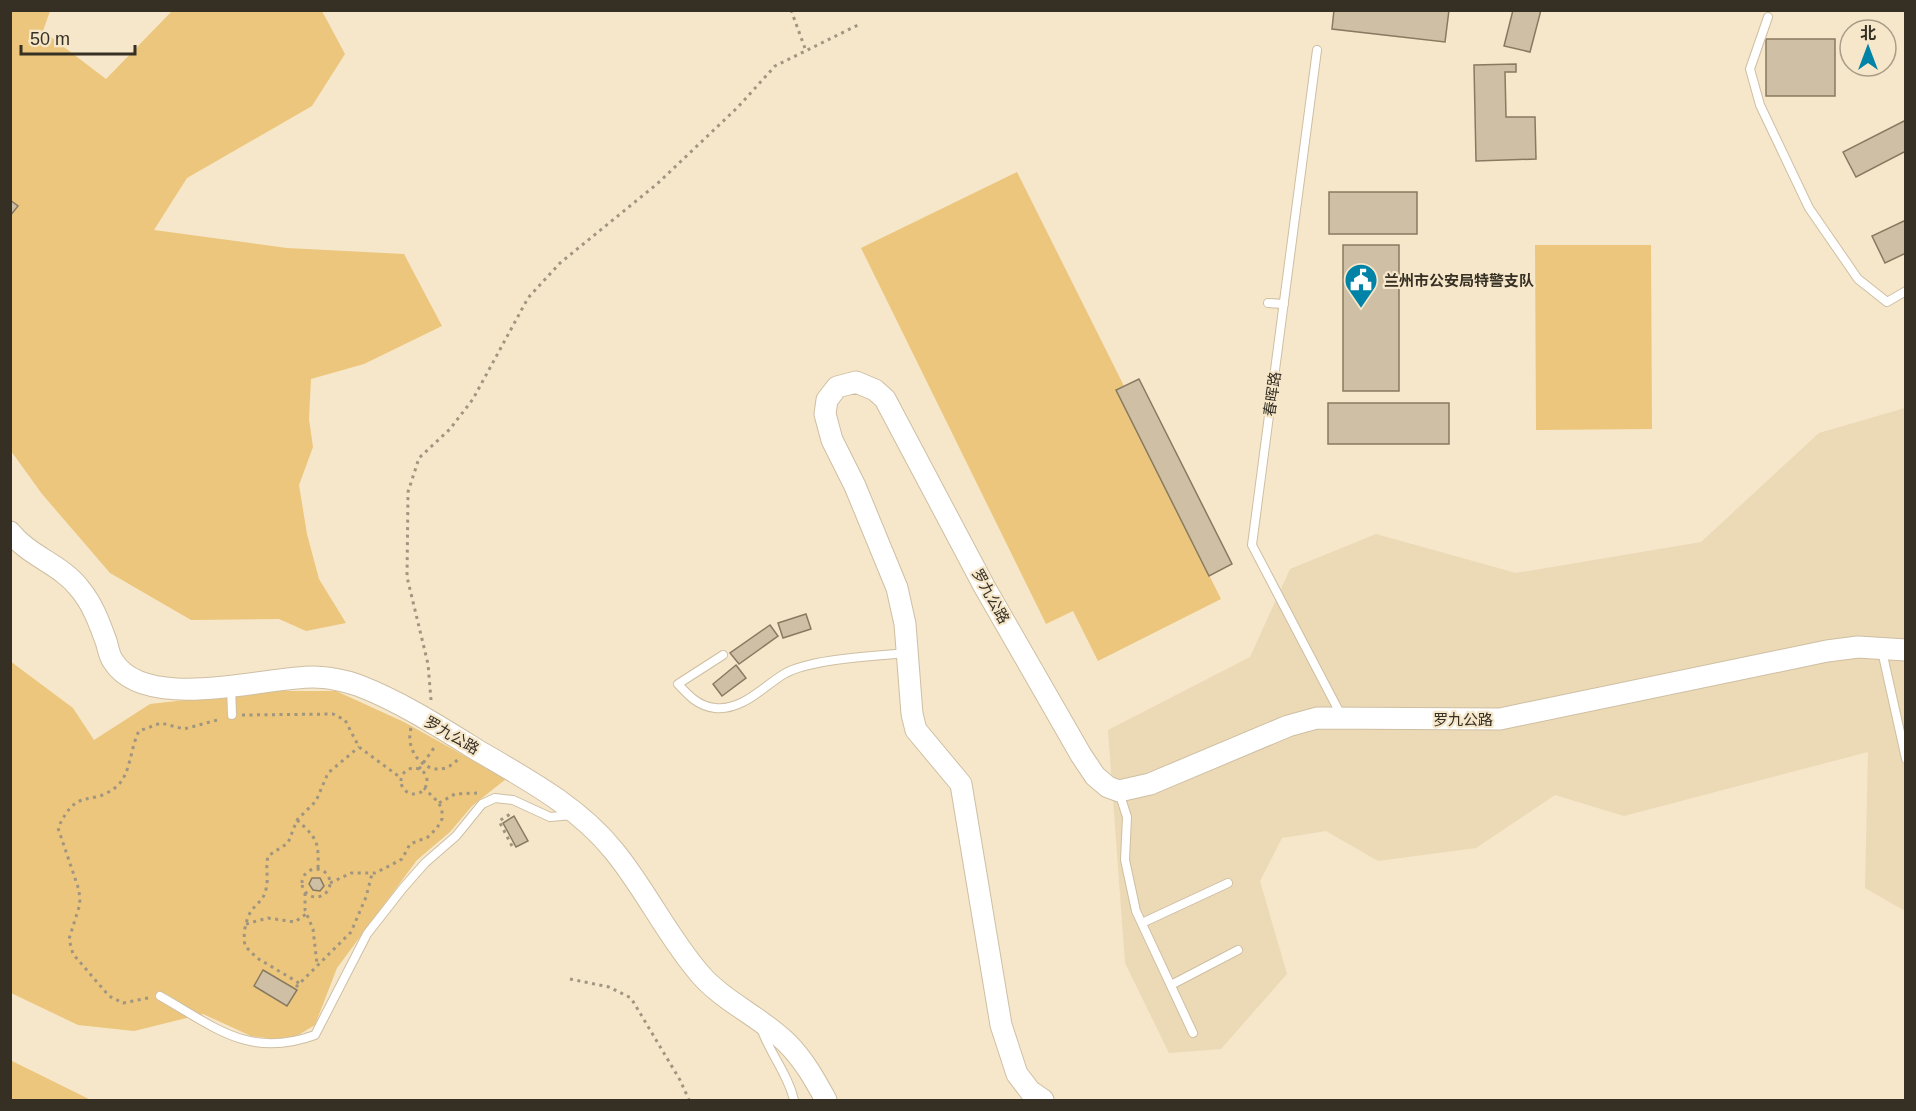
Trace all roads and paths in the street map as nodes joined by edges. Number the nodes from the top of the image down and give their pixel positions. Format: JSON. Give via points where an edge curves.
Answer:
{"nodes":[{"id":1,"x":791,"y":10,"type":"edge"},
{"id":2,"x":1768,"y":16,"type":"dead end"},
{"id":3,"x":858,"y":25,"type":"dead end"},
{"id":4,"x":1317,"y":50,"type":"dead end"},
{"id":5,"x":806,"y":51,"type":"junction"},
{"id":6,"x":1905,"y":291,"type":"edge"},
{"id":7,"x":1268,"y":303,"type":"dead end"},
{"id":8,"x":1284,"y":304,"type":"junction"},
{"id":9,"x":10,"y":532,"type":"edge"},
{"id":10,"x":1882,"y":647,"type":"junction"},
{"id":11,"x":1905,"y":650,"type":"edge"},
{"id":12,"x":908,"y":652,"type":"junction"},
{"id":13,"x":723,"y":655,"type":"dead end"},
{"id":14,"x":231,"y":686,"type":"junction"},
{"id":15,"x":232,"y":716,"type":"junction"},
{"id":16,"x":1343,"y":718,"type":"junction"},
{"id":17,"x":1902,"y":723,"type":"edge"},
{"id":18,"x":428,"y":728,"type":"junction"},
{"id":19,"x":359,"y":747,"type":"junction"},
{"id":20,"x":465,"y":751,"type":"dead end"},
{"id":21,"x":1905,"y":759,"type":"edge"},
{"id":22,"x":423,"y":764,"type":"junction"},
{"id":23,"x":419,"y":770,"type":"junction"},
{"id":24,"x":401,"y":778,"type":"junction"},
{"id":25,"x":424,"y":788,"type":"junction"},
{"id":26,"x":1119,"y":791,"type":"junction"},
{"id":27,"x":495,"y":798,"type":"junction"},
{"id":28,"x":439,"y":802,"type":"junction"},
{"id":29,"x":525,"y":807,"type":"junction"},
{"id":30,"x":577,"y":814,"type":"junction"},
{"id":31,"x":297,"y":820,"type":"junction"},
{"id":32,"x":512,"y":846,"type":"dead end"},
{"id":33,"x":318,"y":869,"type":"junction"},
{"id":34,"x":372,"y":874,"type":"junction"},
{"id":35,"x":330,"y":883,"type":"junction"},
{"id":36,"x":1228,"y":883,"type":"dead end"},
{"id":37,"x":306,"y":893,"type":"junction"},
{"id":38,"x":306,"y":914,"type":"junction"},
{"id":39,"x":1142,"y":923,"type":"junction"},
{"id":40,"x":246,"y":924,"type":"junction"},
{"id":41,"x":1238,"y":951,"type":"dead end"},
{"id":42,"x":317,"y":964,"type":"junction"},
{"id":43,"x":570,"y":979,"type":"dead end"},
{"id":44,"x":299,"y":983,"type":"junction"},
{"id":45,"x":1171,"y":985,"type":"junction"},
{"id":46,"x":296,"y":987,"type":"dead end"},
{"id":47,"x":160,"y":996,"type":"joint"},
{"id":48,"x":759,"y":1021,"type":"junction"},
{"id":49,"x":1193,"y":1033,"type":"dead end"},
{"id":50,"x":689,"y":1101,"type":"edge"},
{"id":51,"x":794,"y":1101,"type":"edge"},
{"id":52,"x":826,"y":1101,"type":"edge"},
{"id":53,"x":1043,"y":1101,"type":"edge"}],
"edges":[{"from":1,"to":5,"type":"path"},
{"from":2,"to":6,"type":"lane","via":[[1750,69],[1760,105],[1809,208],[1858,279],[1887,302]]},
{"from":3,"to":5,"type":"path"},
{"from":4,"to":8,"type":"lane","name":"春晖路"},
{"from":5,"to":18,"type":"path","via":[[775,66],[657,184],[560,263],[528,298],[473,399],[450,429],[419,458],[408,492],[407,577],[428,664]]},
{"from":7,"to":8,"type":"lane"},
{"from":8,"to":16,"type":"lane","name":"春晖路","via":[[1252,545]]},
{"from":9,"to":14,"type":"street","name":"罗九公路","via":[[31,553],[66,573],[81,589],[94,608],[113,662],[130,677],[167,688]]},
{"from":10,"to":11,"type":"street","name":"罗九公路"},
{"from":10,"to":16,"type":"street","name":"罗九公路","via":[[1827,651],[1500,719]]},
{"from":10,"to":17,"type":"lane"},
{"from":12,"to":13,"type":"lane","via":[[816,664],[787,672],[746,701],[716,708],[693,701],[678,684]]},
{"from":12,"to":26,"type":"street","name":"罗九公路","via":[[897,588],[832,440],[825,414],[826,400],[837,387],[856,382],[885,399],[984,586],[1081,755],[1095,776]]},
{"from":12,"to":53,"type":"street","name":"罗九公路","via":[[916,730],[961,784],[1001,1025],[1017,1074]]},
{"from":14,"to":15,"type":"lane"},
{"from":14,"to":18,"type":"street","name":"罗九公路","via":[[316,677],[358,685]]},
{"from":15,"to":19,"type":"path","via":[[333,714],[345,720]]},
{"from":15,"to":47,"type":"path","via":[[183,729],[161,723],[139,731],[131,746],[125,776],[116,788],[77,800],[66,809],[58,828],[79,890],[80,904],[69,939],[73,954],[109,996],[123,1002]]},
{"from":16,"to":26,"type":"street","name":"罗九公路","via":[[1317,718],[1288,726],[1150,784]]},
{"from":17,"to":21,"type":"lane"},
{"from":18,"to":22,"type":"path"},
{"from":18,"to":22,"type":"path","via":[[408,740],[410,750]]},
{"from":18,"to":30,"type":"street","name":"罗九公路","via":[[550,794]]},
{"from":19,"to":24,"type":"path"},
{"from":19,"to":31,"type":"path","via":[[328,773],[316,801]]},
{"from":20,"to":22,"type":"path","via":[[453,765],[435,768]]},
{"from":22,"to":23,"type":"path"},
{"from":23,"to":24,"type":"path","via":[[409,769]]},
{"from":23,"to":25,"type":"path","via":[[425,776]]},
{"from":24,"to":25,"type":"path","via":[[402,787],[409,792],[418,793]]},
{"from":25,"to":28,"type":"path"},
{"from":26,"to":39,"type":"lane","via":[[1127,817],[1125,860]]},
{"from":27,"to":28,"type":"path","via":[[472,792],[455,794]]},
{"from":27,"to":29,"type":"lane"},
{"from":27,"to":47,"type":"lane","via":[[482,804],[456,836],[424,863],[367,934],[315,1035],[294,1043],[254,1044]]},
{"from":28,"to":34,"type":"path","via":[[442,819],[437,828],[428,837],[410,844],[402,859]]},
{"from":29,"to":30,"type":"lane","via":[[550,818]]},
{"from":29,"to":32,"type":"path","via":[[499,820]]},
{"from":30,"to":48,"type":"street","name":"罗九公路","via":[[613,849],[700,975]]},
{"from":31,"to":33,"type":"path","via":[[315,836]]},
{"from":31,"to":40,"type":"path","via":[[288,843],[268,856],[264,896],[250,911]]},
{"from":33,"to":35,"type":"path","via":[[327,874]]},
{"from":33,"to":37,"type":"path","via":[[303,876]]},
{"from":34,"to":35,"type":"path","via":[[351,873]]},
{"from":34,"to":42,"type":"path","via":[[351,932]]},
{"from":35,"to":37,"type":"path","via":[[323,895],[314,897]]},
{"from":36,"to":39,"type":"lane"},
{"from":37,"to":38,"type":"path"},
{"from":38,"to":40,"type":"path","via":[[295,922],[268,918]]},
{"from":38,"to":42,"type":"path","via":[[313,929]]},
{"from":39,"to":45,"type":"lane"},
{"from":40,"to":44,"type":"path","via":[[244,946]]},
{"from":41,"to":45,"type":"lane"},
{"from":42,"to":44,"type":"path"},
{"from":43,"to":50,"type":"path","via":[[609,987],[631,998]]},
{"from":44,"to":46,"type":"path"},
{"from":45,"to":49,"type":"lane"},
{"from":48,"to":51,"type":"lane","via":[[768,1049],[790,1083]]},
{"from":48,"to":52,"type":"street","name":"罗九公路","via":[[787,1042],[808,1068]]}]}
